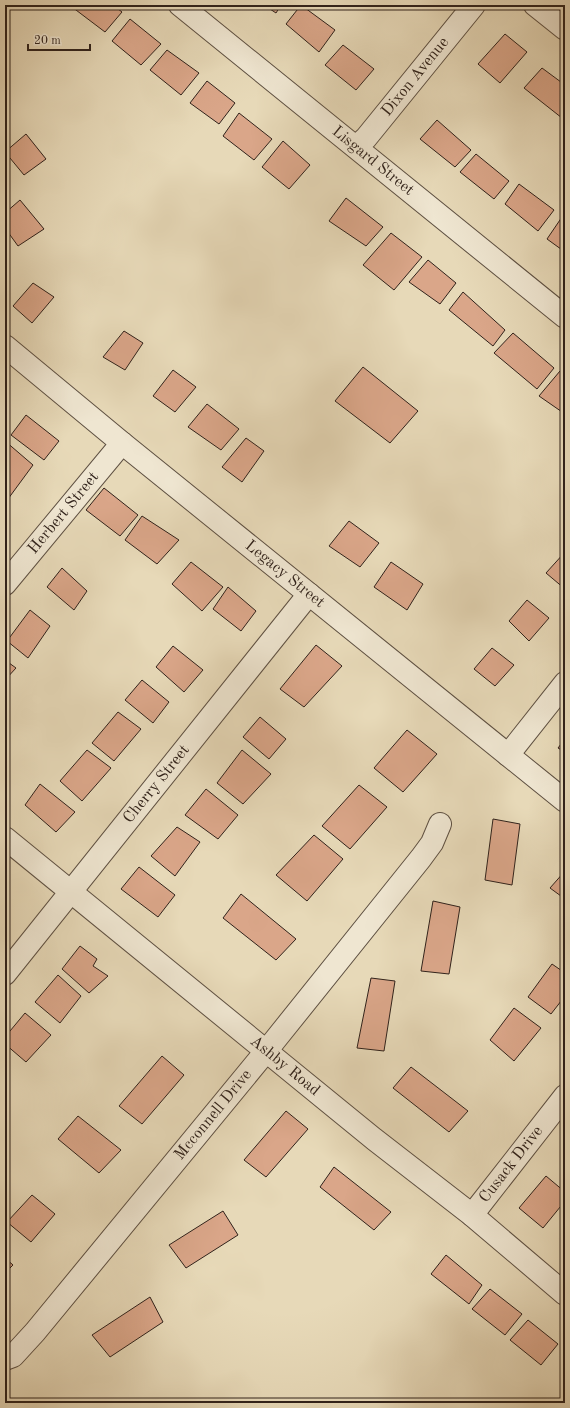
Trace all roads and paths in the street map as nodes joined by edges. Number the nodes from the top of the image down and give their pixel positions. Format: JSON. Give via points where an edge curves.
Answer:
{"nodes":[{"id":1,"x":180,"y":5,"type":"edge"},
{"id":2,"x":474,"y":5,"type":"edge"},
{"id":3,"x":535,"y":5,"type":"edge"},
{"id":4,"x":565,"y":29,"type":"edge"},
{"id":5,"x":356,"y":147,"type":"junction"},
{"id":6,"x":565,"y":317,"type":"edge"},
{"id":7,"x":5,"y":346,"type":"edge"},
{"id":8,"x":122,"y":442,"type":"junction"},
{"id":9,"x":5,"y":584,"type":"edge"},
{"id":10,"x":309,"y":594,"type":"junction"},
{"id":11,"x":565,"y":683,"type":"edge"},
{"id":12,"x":508,"y":755,"type":"junction"},
{"id":13,"x":565,"y":801,"type":"edge"},
{"id":14,"x":440,"y":824,"type":"dead end"},
{"id":15,"x":5,"y":838,"type":"edge"},
{"id":16,"x":71,"y":892,"type":"junction"},
{"id":17,"x":5,"y":974,"type":"edge"},
{"id":18,"x":267,"y":1050,"type":"junction"},
{"id":19,"x":565,"y":1096,"type":"edge"},
{"id":20,"x":472,"y":1215,"type":"junction"},
{"id":21,"x":565,"y":1294,"type":"edge"},
{"id":22,"x":5,"y":1359,"type":"edge"}],
"edges":[{"from":1,"to":5,"type":"street","name":"Lisgard Street"},
{"from":2,"to":5,"type":"street","name":"Dixon Avenue"},
{"from":3,"to":4,"type":"street"},
{"from":5,"to":6,"type":"street","name":"Lisgard Street"},
{"from":7,"to":8,"type":"street","name":"Legacy Street"},
{"from":8,"to":9,"type":"street","name":"Herbert Street"},
{"from":8,"to":10,"type":"street","name":"Legacy Street"},
{"from":10,"to":12,"type":"street","name":"Legacy Street"},
{"from":10,"to":16,"type":"street","name":"Cherry Street"},
{"from":11,"to":12,"type":"street"},
{"from":12,"to":13,"type":"street","name":"Legacy Street"},
{"from":14,"to":18,"type":"street","name":"Mcconnell Drive","via":[[425,853]]},
{"from":15,"to":16,"type":"street","name":"Ashby Road"},
{"from":16,"to":17,"type":"street","name":"Cherry Street"},
{"from":16,"to":18,"type":"street","name":"Ashby Road"},
{"from":18,"to":20,"type":"street","name":"Ashby Road","via":[[374,1139]]},
{"from":18,"to":22,"type":"street","name":"Mcconnell Drive","via":[[35,1332],[13,1356]]},
{"from":19,"to":20,"type":"street","name":"Cusack Drive"},
{"from":20,"to":21,"type":"street","name":"Ashby Road"}]}
